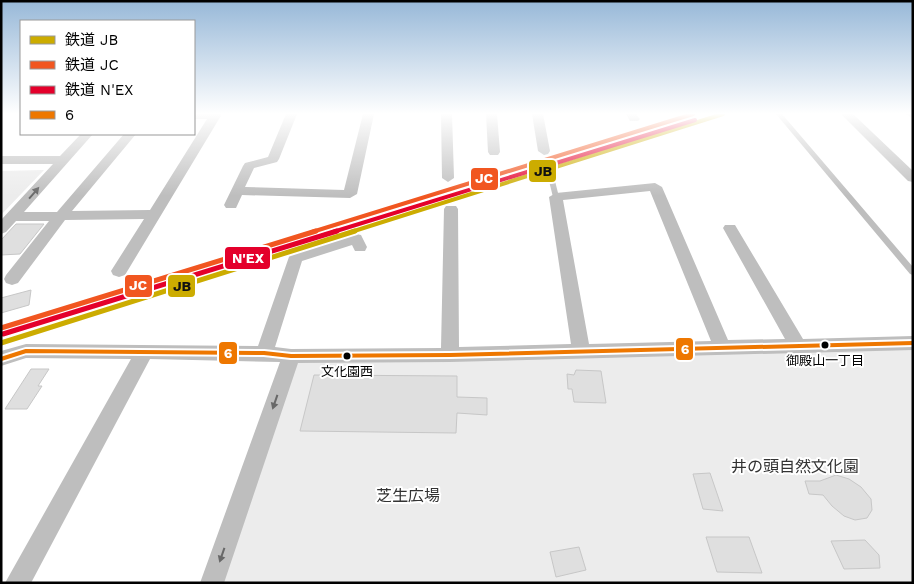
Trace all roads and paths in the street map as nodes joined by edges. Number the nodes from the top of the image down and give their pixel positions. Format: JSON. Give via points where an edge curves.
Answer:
{"nodes":[{"id":1,"x":80,"y":141,"type":"edge"},
{"id":2,"x":124,"y":141,"type":"edge"},
{"id":3,"x":199,"y":141,"type":"edge"},
{"id":4,"x":280,"y":141,"type":"edge"},
{"id":5,"x":363,"y":141,"type":"edge"},
{"id":6,"x":447,"y":141,"type":"edge"},
{"id":7,"x":493,"y":141,"type":"edge"},
{"id":8,"x":542,"y":141,"type":"edge"},
{"id":9,"x":802,"y":141,"type":"edge"},
{"id":10,"x":875,"y":141,"type":"edge"},
{"id":11,"x":544,"y":151,"type":"dead end"},
{"id":12,"x":494,"y":152,"type":"dead end"},
{"id":13,"x":1,"y":160,"type":"edge"},
{"id":14,"x":63,"y":160,"type":"junction"},
{"id":15,"x":551,"y":177,"type":"dead end"},
{"id":16,"x":448,"y":178,"type":"dead end"},
{"id":17,"x":913,"y":178,"type":"edge"},
{"id":18,"x":237,"y":192,"type":"junction"},
{"id":19,"x":556,"y":197,"type":"junction"},
{"id":20,"x":230,"y":205,"type":"dead end"},
{"id":21,"x":451,"y":209,"type":"dead end"},
{"id":22,"x":153,"y":214,"type":"junction"},
{"id":23,"x":12,"y":217,"type":"junction"},
{"id":24,"x":60,"y":217,"type":"junction"},
{"id":25,"x":730,"y":228,"type":"dead end"},
{"id":26,"x":1,"y":229,"type":"edge"},
{"id":27,"x":360,"y":247,"type":"dead end"},
{"id":28,"x":119,"y":271,"type":"dead end"},
{"id":29,"x":913,"y":272,"type":"edge"},
{"id":30,"x":12,"y":279,"type":"dead end"},
{"id":31,"x":913,"y":343,"type":"edge"},
{"id":32,"x":799,"y":347,"type":"junction"},
{"id":33,"x":723,"y":349,"type":"junction"},
{"id":34,"x":145,"y":352,"type":"junction"},
{"id":35,"x":581,"y":352,"type":"junction"},
{"id":36,"x":264,"y":353,"type":"junction"},
{"id":37,"x":450,"y":355,"type":"junction"},
{"id":38,"x":291,"y":356,"type":"junction"},
{"id":39,"x":1,"y":359,"type":"edge"},
{"id":40,"x":17,"y":583,"type":"edge"},
{"id":41,"x":212,"y":583,"type":"edge"}],
"edges":[{"from":1,"to":14,"type":"street"},
{"from":2,"to":24,"type":"street"},
{"from":3,"to":22,"type":"street"},
{"from":4,"to":18,"type":"street","via":[[273,159],[249,166]]},
{"from":5,"to":18,"type":"street","via":[[350,194]]},
{"from":6,"to":16,"type":"street"},
{"from":7,"to":12,"type":"street"},
{"from":8,"to":11,"type":"street"},
{"from":9,"to":29,"type":"lane"},
{"from":10,"to":17,"type":"street"},
{"from":13,"to":14,"type":"street"},
{"from":23,"to":14,"type":"street","one_way":true},
{"from":15,"to":19,"type":"lane"},
{"from":18,"to":20,"type":"street"},
{"from":19,"to":33,"type":"street","via":[[655,187]]},
{"from":19,"to":35,"type":"street"},
{"from":21,"to":37,"type":"street"},
{"from":22,"to":24,"type":"street"},
{"from":22,"to":28,"type":"street"},
{"from":23,"to":24,"type":"street"},
{"from":23,"to":26,"type":"street"},
{"from":24,"to":30,"type":"street"},
{"from":25,"to":32,"type":"street"},
{"from":27,"to":36,"type":"street","via":[[356,240],[294,258]]},
{"from":31,"to":32,"type":"street"},
{"from":32,"to":33,"type":"street"},
{"from":33,"to":35,"type":"street"},
{"from":34,"to":36,"type":"street"},
{"from":34,"to":39,"type":"street","via":[[26,351]]},
{"from":34,"to":40,"type":"street"},
{"from":35,"to":37,"type":"street"},
{"from":36,"to":38,"type":"street"},
{"from":37,"to":38,"type":"street"},
{"from":38,"to":41,"type":"street","one_way":true}]}
